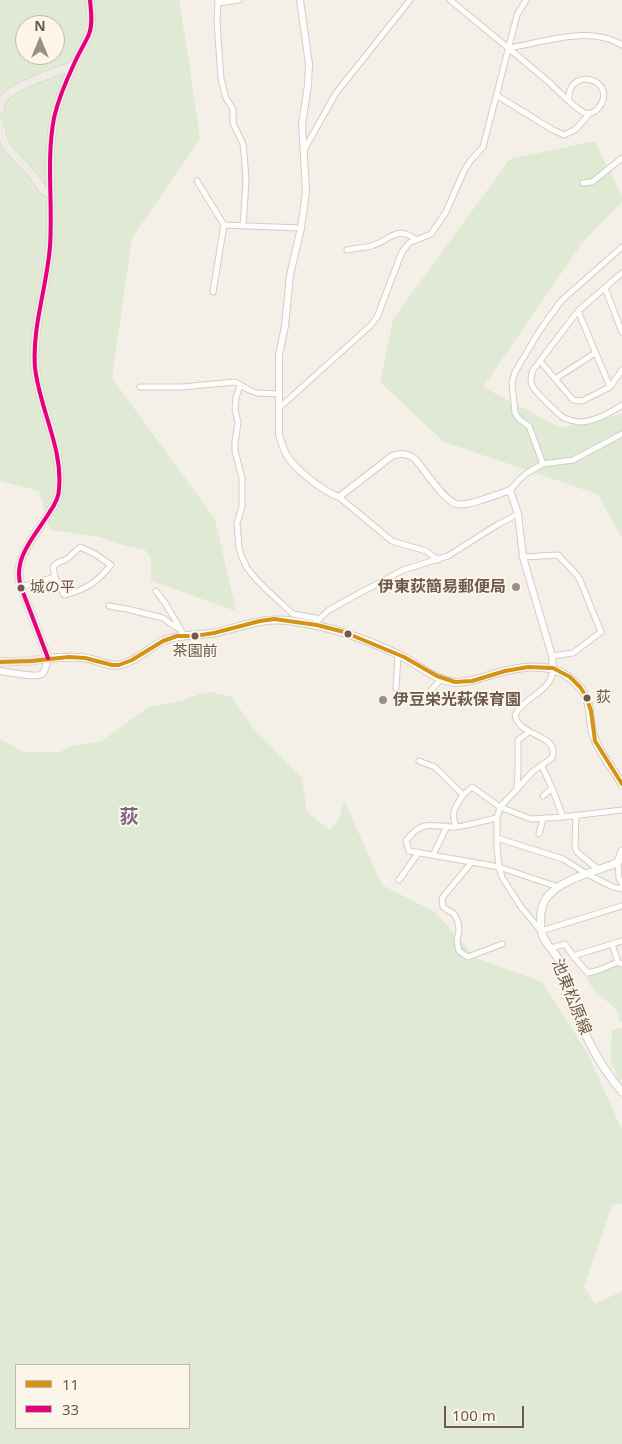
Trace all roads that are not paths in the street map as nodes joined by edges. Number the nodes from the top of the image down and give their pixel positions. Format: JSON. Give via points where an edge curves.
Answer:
{"nodes":[{"id":1,"x":90,"y":0,"type":"edge"},
{"id":2,"x":239,"y":0,"type":"edge"},
{"id":3,"x":300,"y":0,"type":"edge"},
{"id":4,"x":410,"y":0,"type":"edge"},
{"id":5,"x":450,"y":0,"type":"edge"},
{"id":6,"x":526,"y":0,"type":"edge"},
{"id":7,"x":218,"y":1,"type":"edge"},
{"id":8,"x":622,"y":44,"type":"edge"},
{"id":9,"x":509,"y":48,"type":"junction"},
{"id":10,"x":73,"y":66,"type":"junction"},
{"id":11,"x":496,"y":95,"type":"junction"},
{"id":12,"x":568,"y":100,"type":"junction"},
{"id":13,"x":0,"y":109,"type":"edge"},
{"id":14,"x":590,"y":113,"type":"junction"},
{"id":15,"x":0,"y":124,"type":"edge"},
{"id":16,"x":304,"y":150,"type":"junction"},
{"id":17,"x":622,"y":158,"type":"edge"},
{"id":18,"x":197,"y":181,"type":"dead end"},
{"id":19,"x":583,"y":183,"type":"dead end"},
{"id":20,"x":51,"y":194,"type":"junction"},
{"id":21,"x":224,"y":225,"type":"junction"},
{"id":22,"x":243,"y":226,"type":"junction"},
{"id":23,"x":301,"y":228,"type":"junction"},
{"id":24,"x":416,"y":240,"type":"junction"},
{"id":25,"x":622,"y":247,"type":"edge"},
{"id":26,"x":347,"y":250,"type":"dead end"},
{"id":27,"x":622,"y":273,"type":"edge"},
{"id":28,"x":605,"y":288,"type":"junction"},
{"id":29,"x":213,"y":292,"type":"dead end"},
{"id":30,"x":578,"y":311,"type":"junction"},
{"id":31,"x":622,"y":332,"type":"edge"},
{"id":32,"x":595,"y":353,"type":"junction"},
{"id":33,"x":540,"y":361,"type":"junction"},
{"id":34,"x":622,"y":370,"type":"edge"},
{"id":35,"x":555,"y":379,"type":"junction"},
{"id":36,"x":240,"y":385,"type":"junction"},
{"id":37,"x":140,"y":387,"type":"dead end"},
{"id":38,"x":610,"y":387,"type":"junction"},
{"id":39,"x":279,"y":394,"type":"junction"},
{"id":40,"x":622,"y":405,"type":"edge"},
{"id":41,"x":279,"y":408,"type":"junction"},
{"id":42,"x":622,"y":434,"type":"edge"},
{"id":43,"x":543,"y":464,"type":"junction"},
{"id":44,"x":510,"y":490,"type":"junction"},
{"id":45,"x":339,"y":497,"type":"junction"},
{"id":46,"x":518,"y":514,"type":"junction"},
{"id":47,"x":523,"y":557,"type":"junction"},
{"id":48,"x":438,"y":560,"type":"junction"},
{"id":49,"x":55,"y":577,"type":"junction"},
{"id":50,"x":21,"y":587,"type":"junction"},
{"id":51,"x":156,"y":591,"type":"dead end"},
{"id":52,"x":109,"y":606,"type":"dead end"},
{"id":53,"x":317,"y":625,"type":"junction"},
{"id":54,"x":180,"y":629,"type":"junction"},
{"id":55,"x":185,"y":636,"type":"junction"},
{"id":56,"x":398,"y":655,"type":"junction"},
{"id":57,"x":552,"y":656,"type":"junction"},
{"id":58,"x":48,"y":658,"type":"junction"},
{"id":59,"x":0,"y":662,"type":"edge"},
{"id":60,"x":553,"y":668,"type":"junction"},
{"id":61,"x":0,"y":671,"type":"edge"},
{"id":62,"x":442,"y":678,"type":"junction"},
{"id":63,"x":396,"y":688,"type":"dead end"},
{"id":64,"x":419,"y":704,"type":"dead end"},
{"id":65,"x":529,"y":732,"type":"junction"},
{"id":66,"x":419,"y":761,"type":"dead end"},
{"id":67,"x":542,"y":766,"type":"junction"},
{"id":68,"x":621,"y":781,"type":"edge"},
{"id":69,"x":552,"y":788,"type":"junction"},
{"id":70,"x":517,"y":789,"type":"junction"},
{"id":71,"x":463,"y":796,"type":"junction"},
{"id":72,"x":543,"y":796,"type":"dead end"},
{"id":73,"x":500,"y":807,"type":"junction"},
{"id":74,"x":622,"y":810,"type":"edge"},
{"id":75,"x":576,"y":815,"type":"junction"},
{"id":76,"x":563,"y":817,"type":"junction"},
{"id":77,"x":497,"y":818,"type":"junction"},
{"id":78,"x":543,"y":819,"type":"junction"},
{"id":79,"x":447,"y":826,"type":"junction"},
{"id":80,"x":456,"y":827,"type":"junction"},
{"id":81,"x":539,"y":834,"type":"dead end"},
{"id":82,"x":497,"y":838,"type":"junction"},
{"id":83,"x":622,"y":851,"type":"edge"},
{"id":84,"x":419,"y":852,"type":"junction"},
{"id":85,"x":433,"y":855,"type":"junction"},
{"id":86,"x":472,"y":862,"type":"junction"},
{"id":87,"x":618,"y":862,"type":"junction"},
{"id":88,"x":499,"y":867,"type":"junction"},
{"id":89,"x":599,"y":870,"type":"junction"},
{"id":90,"x":587,"y":874,"type":"junction"},
{"id":91,"x":398,"y":880,"type":"dead end"},
{"id":92,"x":622,"y":884,"type":"edge"},
{"id":93,"x":558,"y":886,"type":"junction"},
{"id":94,"x":622,"y":889,"type":"edge"},
{"id":95,"x":622,"y":906,"type":"edge"},
{"id":96,"x":541,"y":931,"type":"junction"},
{"id":97,"x":622,"y":941,"type":"edge"},
{"id":98,"x":502,"y":944,"type":"dead end"},
{"id":99,"x":612,"y":944,"type":"junction"},
{"id":100,"x":551,"y":948,"type":"junction"},
{"id":101,"x":573,"y":956,"type":"junction"},
{"id":102,"x":620,"y":963,"type":"edge"},
{"id":103,"x":622,"y":1092,"type":"edge"}],
"edges":[{"from":1,"to":10,"type":"main road","via":[[89,33]]},
{"from":2,"to":7,"type":"street"},
{"from":3,"to":16,"type":"street","via":[[308,64],[302,124]]},
{"from":4,"to":16,"type":"street","via":[[336,93]]},
{"from":5,"to":9,"type":"street"},
{"from":6,"to":9,"type":"street","via":[[517,15]]},
{"from":7,"to":22,"type":"street","via":[[221,79],[244,151]]},
{"from":8,"to":9,"type":"street","via":[[588,35]]},
{"from":9,"to":11,"type":"street"},
{"from":9,"to":12,"type":"street"},
{"from":10,"to":13,"type":"main road","via":[[12,92],[0,104]]},
{"from":10,"to":20,"type":"main road","via":[[55,116]]},
{"from":11,"to":14,"type":"street","via":[[564,135],[576,129]]},
{"from":11,"to":24,"type":"street","via":[[483,147],[464,171],[446,212],[431,234]]},
{"from":12,"to":14,"type":"street","via":[[583,112]]},
{"from":12,"to":14,"type":"street","via":[[568,93],[575,82],[583,78],[599,84],[603,92],[602,102],[597,110]]},
{"from":15,"to":20,"type":"main road","via":[[8,148],[43,190]]},
{"from":16,"to":23,"type":"street","via":[[306,192]]},
{"from":17,"to":19,"type":"street","via":[[592,182]]},
{"from":18,"to":21,"type":"street"},
{"from":20,"to":50,"type":"main road","via":[[50,247],[36,328],[35,360],[39,388],[59,461],[59,492],[21,557],[18,568]]},
{"from":21,"to":22,"type":"street"},
{"from":21,"to":29,"type":"street"},
{"from":22,"to":23,"type":"street"},
{"from":23,"to":39,"type":"street","via":[[290,275],[279,355]]},
{"from":24,"to":26,"type":"street","via":[[408,233],[402,233],[373,245]]},
{"from":24,"to":41,"type":"street","via":[[402,252],[372,325]]},
{"from":25,"to":43,"type":"street","via":[[561,301],[515,372],[512,382],[515,413],[530,426]]},
{"from":27,"to":28,"type":"street"},
{"from":28,"to":30,"type":"street"},
{"from":28,"to":31,"type":"street"},
{"from":30,"to":32,"type":"street"},
{"from":30,"to":33,"type":"street"},
{"from":32,"to":35,"type":"street"},
{"from":32,"to":38,"type":"street"},
{"from":33,"to":35,"type":"street"},
{"from":33,"to":40,"type":"street","via":[[533,370],[532,386],[562,416],[581,422]]},
{"from":34,"to":38,"type":"street"},
{"from":35,"to":38,"type":"street","via":[[573,400],[582,401]]},
{"from":36,"to":37,"type":"street","via":[[235,382]]},
{"from":36,"to":39,"type":"street","via":[[257,393]]},
{"from":36,"to":53,"type":"street","via":[[235,408],[238,423],[235,451],[242,478],[242,507],[237,523],[241,555],[247,568],[295,616],[315,618]]},
{"from":39,"to":41,"type":"street"},
{"from":41,"to":45,"type":"street","via":[[279,435],[293,464],[326,491]]},
{"from":42,"to":43,"type":"street","via":[[573,460]]},
{"from":43,"to":44,"type":"street","via":[[527,472]]},
{"from":44,"to":45,"type":"street","via":[[457,504],[447,500],[415,458],[400,454],[392,456]]},
{"from":44,"to":46,"type":"street"},
{"from":45,"to":48,"type":"street","via":[[392,541],[426,551]]},
{"from":46,"to":47,"type":"street"},
{"from":46,"to":48,"type":"street"},
{"from":47,"to":57,"type":"street"},
{"from":47,"to":57,"type":"street","via":[[558,555],[580,580],[601,632],[573,653]]},
{"from":48,"to":53,"type":"street","via":[[403,570],[345,601],[329,610]]},
{"from":49,"to":49,"type":"street","via":[[53,567],[80,547],[111,565],[79,592],[64,595]]},
{"from":49,"to":50,"type":"street"},
{"from":50,"to":58,"type":"main road"},
{"from":51,"to":54,"type":"street"},
{"from":52,"to":54,"type":"street","via":[[163,618]]},
{"from":53,"to":55,"type":"main road","via":[[260,620],[214,633]]},
{"from":53,"to":56,"type":"main road","via":[[344,632]]},
{"from":54,"to":55,"type":"street"},
{"from":55,"to":58,"type":"main road","via":[[163,641],[119,665],[85,658]]},
{"from":56,"to":62,"type":"main road"},
{"from":56,"to":63,"type":"street"},
{"from":57,"to":60,"type":"street"},
{"from":58,"to":59,"type":"main road"},
{"from":58,"to":61,"type":"street","via":[[42,674],[37,676]]},
{"from":60,"to":62,"type":"main road","via":[[528,667],[472,681],[454,682]]},
{"from":60,"to":65,"type":"street","via":[[546,686],[522,704],[515,715],[517,722]]},
{"from":60,"to":68,"type":"main road","via":[[570,677],[586,696],[595,741]]},
{"from":62,"to":64,"type":"street"},
{"from":65,"to":67,"type":"street","via":[[544,738],[552,747],[552,758]]},
{"from":65,"to":70,"type":"street","via":[[518,740]]},
{"from":66,"to":71,"type":"street","via":[[435,768]]},
{"from":67,"to":69,"type":"street"},
{"from":67,"to":70,"type":"street"},
{"from":69,"to":72,"type":"street"},
{"from":69,"to":76,"type":"street"},
{"from":70,"to":73,"type":"street"},
{"from":71,"to":73,"type":"street","via":[[472,787]]},
{"from":71,"to":80,"type":"street","via":[[453,810]]},
{"from":73,"to":77,"type":"street"},
{"from":73,"to":78,"type":"street","via":[[531,819]]},
{"from":74,"to":75,"type":"street"},
{"from":75,"to":76,"type":"street"},
{"from":75,"to":89,"type":"street","via":[[577,852]]},
{"from":76,"to":78,"type":"street"},
{"from":77,"to":80,"type":"street"},
{"from":77,"to":82,"type":"street"},
{"from":78,"to":81,"type":"street"},
{"from":79,"to":80,"type":"street"},
{"from":79,"to":84,"type":"street","via":[[426,825],[412,834],[406,841],[409,850]]},
{"from":79,"to":85,"type":"street"},
{"from":82,"to":88,"type":"street"},
{"from":82,"to":90,"type":"street","via":[[563,859]]},
{"from":83,"to":87,"type":"main road"},
{"from":84,"to":85,"type":"street"},
{"from":84,"to":91,"type":"street"},
{"from":85,"to":86,"type":"street"},
{"from":86,"to":88,"type":"street"},
{"from":86,"to":98,"type":"street","via":[[442,898],[443,907],[454,914],[458,922],[456,941],[460,951],[468,957]]},
{"from":87,"to":89,"type":"main road"},
{"from":87,"to":92,"type":"street"},
{"from":88,"to":93,"type":"street"},
{"from":88,"to":96,"type":"street","via":[[516,900]]},
{"from":89,"to":90,"type":"main road"},
{"from":90,"to":93,"type":"main road"},
{"from":90,"to":94,"type":"street"},
{"from":93,"to":96,"type":"main road","via":[[541,910]]},
{"from":95,"to":96,"type":"street"},
{"from":96,"to":100,"type":"main road","name":"池東松原線"},
{"from":97,"to":99,"type":"street"},
{"from":99,"to":101,"type":"street"},
{"from":99,"to":102,"type":"street"},
{"from":100,"to":101,"type":"street","via":[[565,944]]},
{"from":100,"to":103,"type":"main road","name":"池東松原線","via":[[560,963],[585,1033],[603,1068]]},
{"from":101,"to":102,"type":"street","via":[[588,973]]}]}
